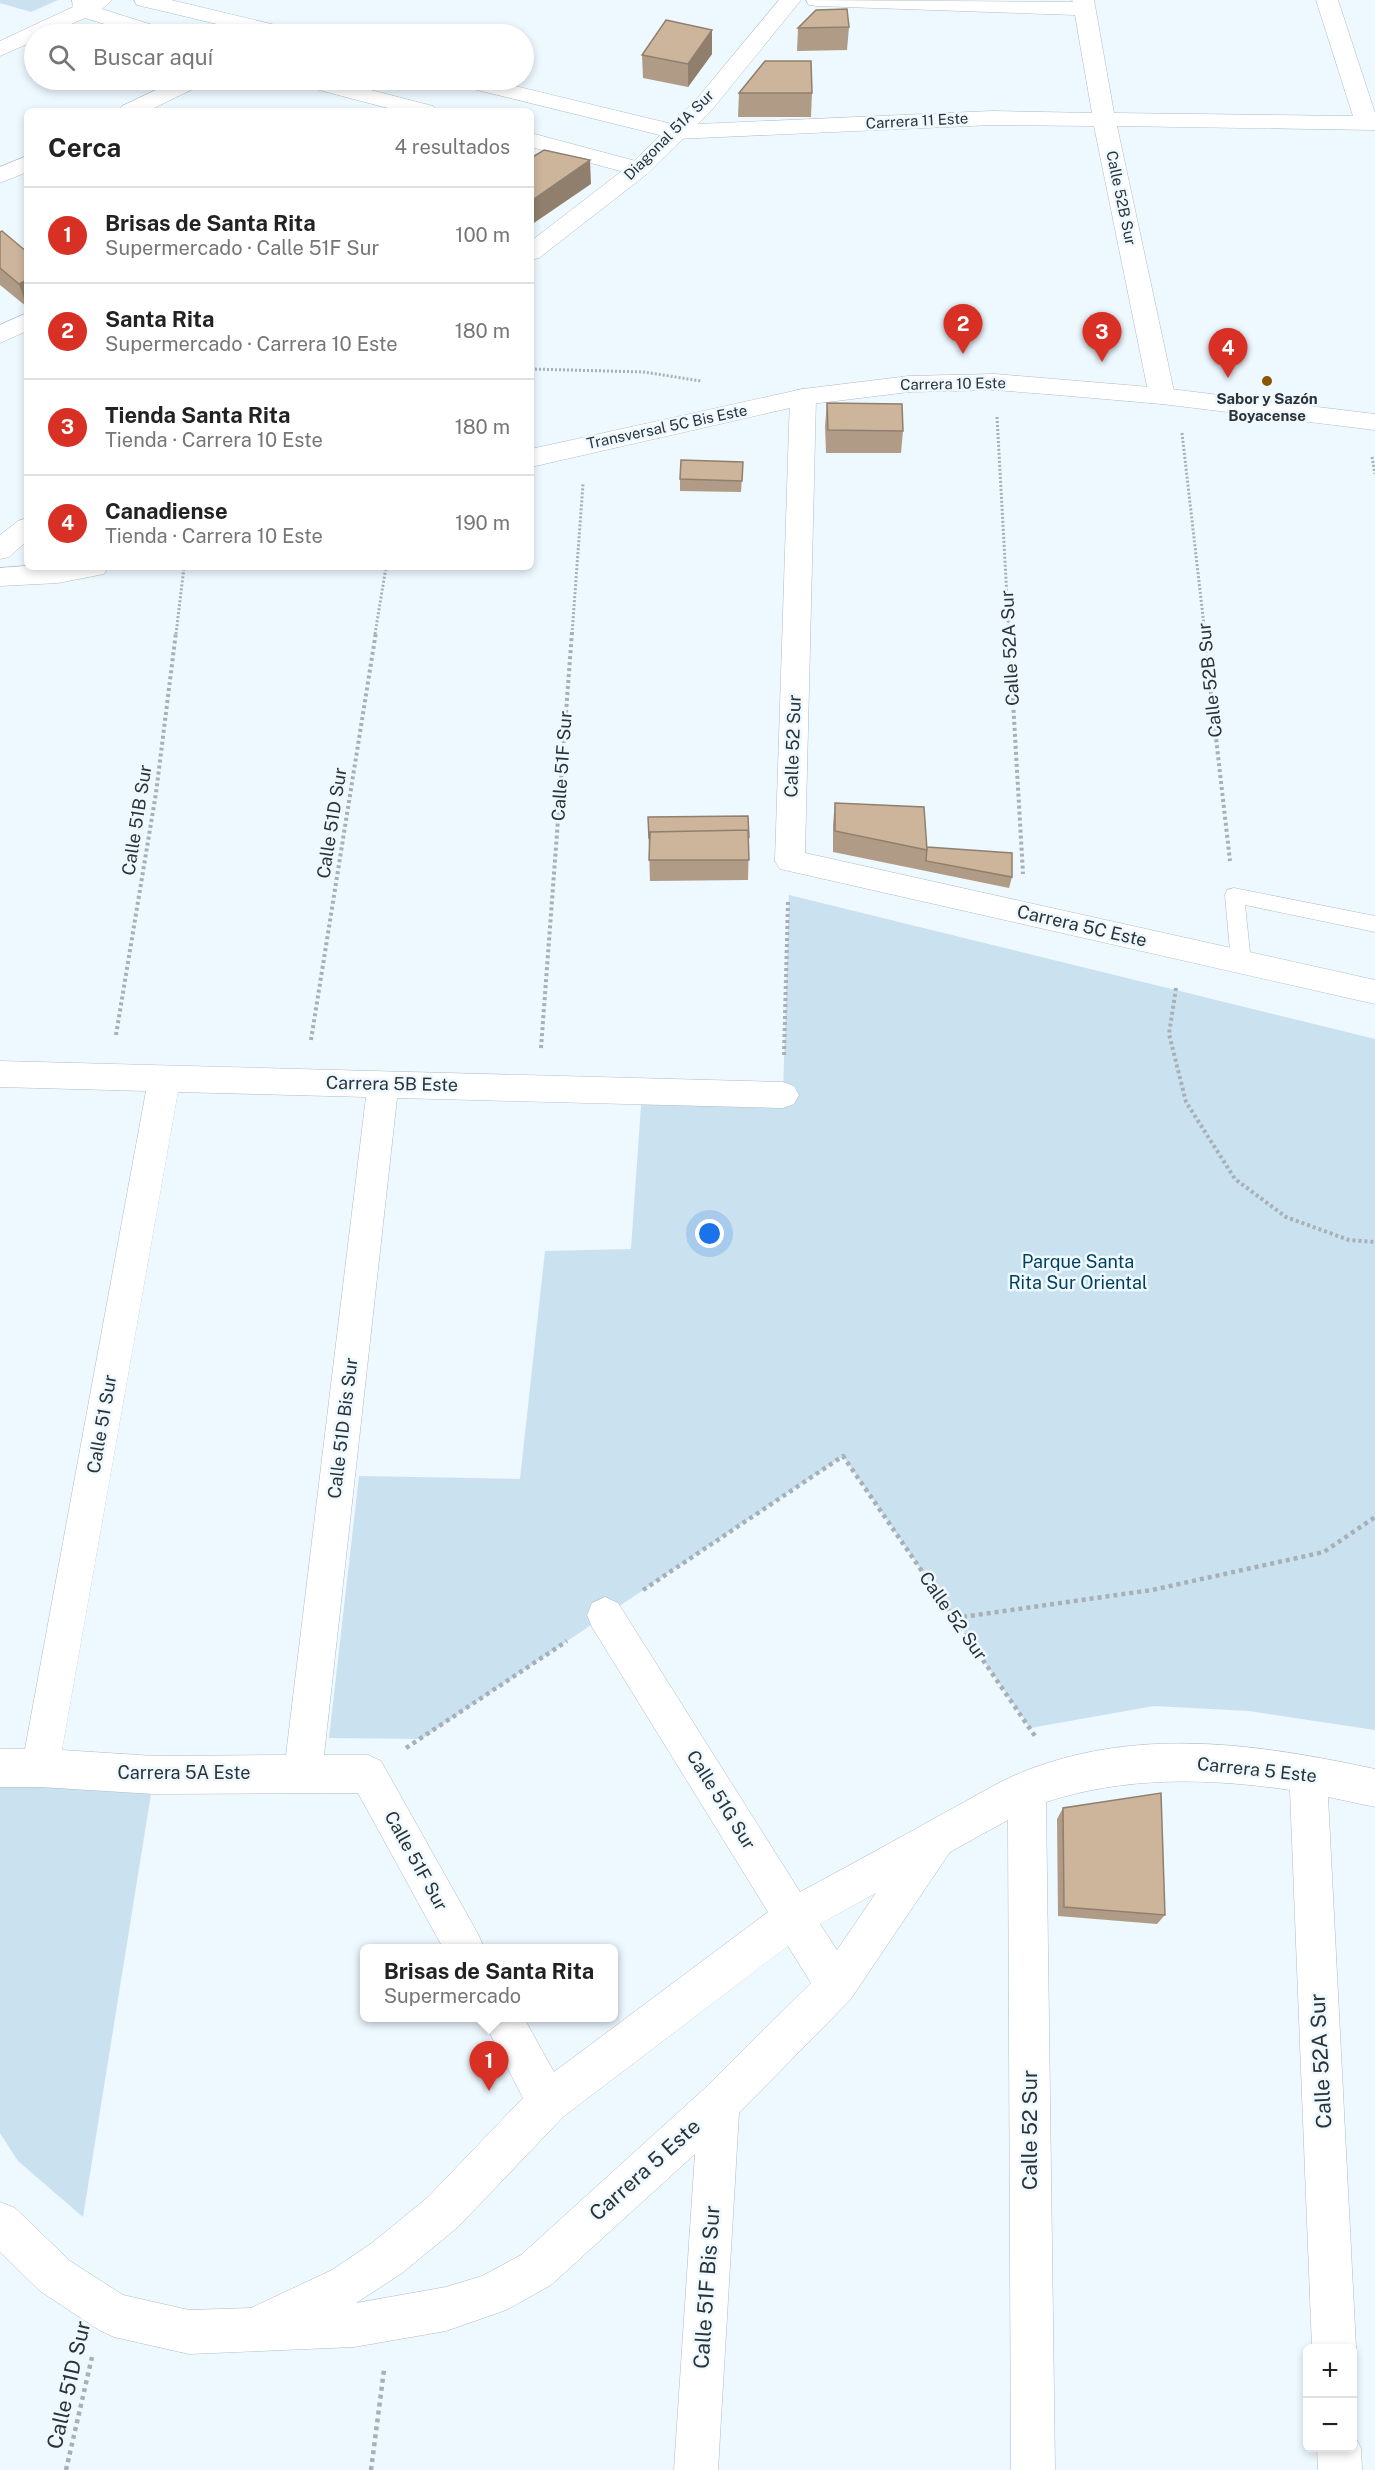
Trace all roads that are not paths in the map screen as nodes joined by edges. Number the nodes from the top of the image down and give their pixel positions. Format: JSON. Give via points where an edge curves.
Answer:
{"nodes":[{"id":1,"x":145,"y":0,"type":"edge"},
{"id":2,"x":790,"y":0,"type":"edge"},
{"id":3,"x":817,"y":0,"type":"edge"},
{"id":4,"x":1326,"y":0,"type":"edge"},
{"id":5,"x":89,"y":3,"type":"edge"},
{"id":6,"x":1084,"y":5,"type":"edge"},
{"id":7,"x":48,"y":24,"type":"edge"},
{"id":8,"x":136,"y":24,"type":"edge"},
{"id":9,"x":243,"y":24,"type":"edge"},
{"id":10,"x":24,"y":37,"type":"edge"},
{"id":11,"x":0,"y":49,"type":"edge"},
{"id":12,"x":173,"y":90,"type":"edge"},
{"id":13,"x":346,"y":90,"type":"edge"},
{"id":14,"x":506,"y":90,"type":"edge"},
{"id":15,"x":136,"y":108,"type":"edge"},
{"id":16,"x":414,"y":108,"type":"edge"},
{"id":17,"x":1104,"y":120,"type":"junction"},
{"id":18,"x":1371,"y":123,"type":"edge"},
{"id":19,"x":676,"y":132,"type":"junction"},
{"id":20,"x":534,"y":141,"type":"edge"},
{"id":21,"x":24,"y":164,"type":"edge"},
{"id":22,"x":639,"y":169,"type":"junction"},
{"id":23,"x":0,"y":176,"type":"edge"},
{"id":24,"x":534,"y":251,"type":"edge"},
{"id":25,"x":24,"y":323,"type":"edge"},
{"id":26,"x":0,"y":335,"type":"edge"},
{"id":27,"x":802,"y":397,"type":"junction"},
{"id":28,"x":1170,"y":397,"type":"junction"},
{"id":29,"x":1375,"y":422,"type":"edge"},
{"id":30,"x":534,"y":458,"type":"edge"},
{"id":31,"x":24,"y":530,"type":"edge"},
{"id":32,"x":0,"y":550,"type":"edge"},
{"id":33,"x":79,"y":570,"type":"edge"},
{"id":34,"x":0,"y":577,"type":"edge"},
{"id":35,"x":790,"y":861,"type":"joint"},
{"id":36,"x":1375,"y":924,"type":"edge"},
{"id":37,"x":1241,"y":962,"type":"junction"},
{"id":38,"x":1375,"y":992,"type":"edge"},
{"id":39,"x":0,"y":1074,"type":"edge"},
{"id":40,"x":164,"y":1079,"type":"junction"},
{"id":41,"x":383,"y":1084,"type":"junction"},
{"id":42,"x":783,"y":1095,"type":"road end"},
{"id":43,"x":605,"y":1615,"type":"dead end"},
{"id":44,"x":0,"y":1768,"type":"edge"},
{"id":45,"x":40,"y":1768,"type":"junction"},
{"id":46,"x":303,"y":1773,"type":"junction"},
{"id":47,"x":1308,"y":1773,"type":"junction"},
{"id":48,"x":368,"y":1774,"type":"joint"},
{"id":49,"x":1045,"y":1783,"type":"junction"},
{"id":50,"x":1375,"y":1788,"type":"edge"},
{"id":51,"x":938,"y":1839,"type":"junction"},
{"id":52,"x":794,"y":1917,"type":"junction"},
{"id":53,"x":462,"y":1944,"type":"edge"},
{"id":54,"x":836,"y":1986,"type":"junction"},
{"id":55,"x":504,"y":2022,"type":"edge"},
{"id":56,"x":548,"y":2102,"type":"junction"},
{"id":57,"x":718,"y":2103,"type":"junction"},
{"id":58,"x":0,"y":2223,"type":"edge"},
{"id":59,"x":249,"y":2331,"type":"junction"},
{"id":60,"x":1334,"y":2344,"type":"edge"},
{"id":61,"x":1339,"y":2452,"type":"edge"},
{"id":62,"x":696,"y":2470,"type":"edge"},
{"id":63,"x":1033,"y":2470,"type":"edge"},
{"id":64,"x":1340,"y":2470,"type":"edge"}],
"edges":[{"from":1,"to":9,"type":"street"},
{"from":2,"to":19,"type":"street","name":"Diagonal 51A Sur","via":[[703,106]]},
{"from":3,"to":6,"type":"street"},
{"from":4,"to":18,"type":"street"},
{"from":5,"to":7,"type":"street"},
{"from":5,"to":8,"type":"street"},
{"from":6,"to":17,"type":"street","name":"Calle 52B Sur"},
{"from":10,"to":11,"type":"street"},
{"from":12,"to":15,"type":"street"},
{"from":13,"to":16,"type":"street"},
{"from":14,"to":19,"type":"street","name":"Carrera 11 Este"},
{"from":17,"to":18,"type":"street","name":"Carrera 11 Este"},
{"from":17,"to":19,"type":"street","name":"Carrera 11 Este","via":[[992,118]]},
{"from":17,"to":28,"type":"street","name":"Calle 52B Sur"},
{"from":19,"to":22,"type":"street","name":"Diagonal 51A Sur"},
{"from":20,"to":22,"type":"street"},
{"from":21,"to":23,"type":"street"},
{"from":22,"to":24,"type":"street","name":"Diagonal 51A Sur"},
{"from":25,"to":26,"type":"street"},
{"from":27,"to":28,"type":"street","name":"Carrera 10 Este","via":[[909,384],[995,382]]},
{"from":27,"to":30,"type":"street","name":"Transversal 5C Bis Este"},
{"from":27,"to":35,"type":"street","name":"Calle 52 Sur"},
{"from":28,"to":29,"type":"street","name":"Carrera 10 Este"},
{"from":31,"to":32,"type":"street"},
{"from":33,"to":34,"type":"street"},
{"from":35,"to":37,"type":"street","name":"Carrera 5C Este"},
{"from":36,"to":37,"type":"lane","via":[[1233,895]]},
{"from":37,"to":38,"type":"street","name":"Carrera 5C Este"},
{"from":39,"to":40,"type":"street","name":"Carrera 5B Este"},
{"from":40,"to":41,"type":"street","name":"Carrera 5B Este"},
{"from":40,"to":45,"type":"street","name":"Calle 51 Sur"},
{"from":41,"to":42,"type":"street","name":"Carrera 5B Este"},
{"from":41,"to":46,"type":"street","name":"Calle 51D Bis Sur"},
{"from":43,"to":52,"type":"street","name":"Calle 51G Sur"},
{"from":44,"to":45,"type":"street","name":"Carrera 5A Este"},
{"from":45,"to":46,"type":"street","name":"Carrera 5A Este","via":[[154,1775]]},
{"from":46,"to":48,"type":"street","name":"Carrera 5A Este"},
{"from":47,"to":49,"type":"street","name":"Carrera 5 Este","via":[[1217,1762],[1134,1763]]},
{"from":47,"to":50,"type":"street","name":"Carrera 5 Este"},
{"from":47,"to":60,"type":"street","name":"Calle 52A Sur"},
{"from":48,"to":53,"type":"street","name":"Calle 51F Sur"},
{"from":49,"to":51,"type":"street","name":"Carrera 5 Este"},
{"from":49,"to":63,"type":"street","name":"Calle 52 Sur"},
{"from":51,"to":52,"type":"street","name":"Carrera 5 Este"},
{"from":51,"to":54,"type":"street","name":"Carrera 5 Este"},
{"from":52,"to":54,"type":"street","name":"Calle 51G Sur"},
{"from":52,"to":56,"type":"street","name":"Carrera 5 Este"},
{"from":54,"to":57,"type":"street","name":"Carrera 5 Este"},
{"from":55,"to":56,"type":"street"},
{"from":56,"to":59,"type":"street","name":"Carrera 5 Este","via":[[443,2212],[387,2258],[347,2285]]},
{"from":57,"to":59,"type":"street","name":"Carrera 5 Este","via":[[536,2270],[491,2295],[446,2309],[354,2325]]},
{"from":57,"to":62,"type":"street","name":"Calle 51F Bis Sur"},
{"from":58,"to":59,"type":"street","name":"Carrera 5 Este","via":[[55,2276],[114,2315],[189,2332]]},
{"from":61,"to":64,"type":"street"}]}
